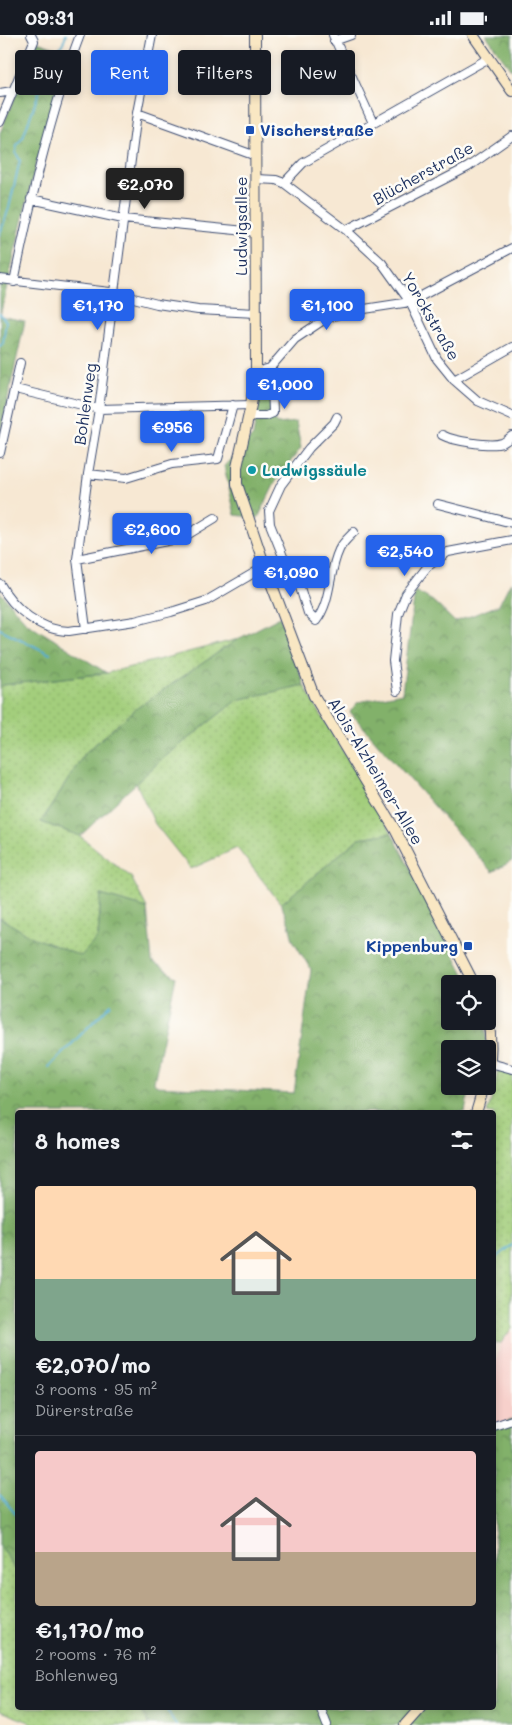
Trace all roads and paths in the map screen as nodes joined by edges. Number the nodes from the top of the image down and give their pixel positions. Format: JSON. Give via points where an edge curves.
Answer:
{"nodes":[{"id":1,"x":31,"y":35,"type":"edge"},
{"id":2,"x":80,"y":35,"type":"edge"},
{"id":3,"x":152,"y":35,"type":"edge"},
{"id":4,"x":256,"y":35,"type":"edge"},
{"id":5,"x":351,"y":35,"type":"edge"},
{"id":6,"x":473,"y":35,"type":"edge"},
{"id":7,"x":333,"y":38,"type":"edge"},
{"id":8,"x":489,"y":58,"type":"junction"},
{"id":9,"x":12,"y":91,"type":"junction"},
{"id":10,"x":512,"y":91,"type":"edge"},
{"id":11,"x":0,"y":93,"type":"edge"},
{"id":12,"x":137,"y":113,"type":"junction"},
{"id":13,"x":0,"y":121,"type":"edge"},
{"id":14,"x":373,"y":123,"type":"junction"},
{"id":15,"x":512,"y":136,"type":"edge"},
{"id":16,"x":256,"y":156,"type":"junction"},
{"id":17,"x":256,"y":179,"type":"junction"},
{"id":18,"x":284,"y":183,"type":"junction"},
{"id":19,"x":32,"y":199,"type":"junction"},
{"id":20,"x":123,"y":219,"type":"junction"},
{"id":21,"x":346,"y":231,"type":"junction"},
{"id":22,"x":256,"y":232,"type":"junction"},
{"id":23,"x":512,"y":248,"type":"edge"},
{"id":24,"x":0,"y":279,"type":"edge"},
{"id":25,"x":14,"y":282,"type":"junction"},
{"id":26,"x":114,"y":293,"type":"junction"},
{"id":27,"x":410,"y":302,"type":"junction"},
{"id":28,"x":256,"y":313,"type":"junction"},
{"id":29,"x":512,"y":347,"type":"edge"},
{"id":30,"x":20,"y":363,"type":"dead end"},
{"id":31,"x":270,"y":368,"type":"junction"},
{"id":32,"x":256,"y":372,"type":"junction"},
{"id":33,"x":454,"y":380,"type":"junction"},
{"id":34,"x":15,"y":389,"type":"junction"},
{"id":35,"x":232,"y":405,"type":"junction"},
{"id":36,"x":251,"y":405,"type":"junction"},
{"id":37,"x":99,"y":409,"type":"junction"},
{"id":38,"x":249,"y":416,"type":"junction"},
{"id":39,"x":512,"y":416,"type":"edge"},
{"id":40,"x":337,"y":417,"type":"dead end"},
{"id":41,"x":442,"y":435,"type":"dead end"},
{"id":42,"x":512,"y":436,"type":"edge"},
{"id":43,"x":0,"y":453,"type":"edge"},
{"id":44,"x":88,"y":475,"type":"junction"},
{"id":45,"x":438,"y":504,"type":"dead end"},
{"id":46,"x":215,"y":519,"type":"dead end"},
{"id":47,"x":512,"y":523,"type":"edge"},
{"id":48,"x":354,"y":532,"type":"dead end"},
{"id":49,"x":512,"y":541,"type":"edge"},
{"id":50,"x":77,"y":559,"type":"junction"},
{"id":51,"x":284,"y":559,"type":"junction"},
{"id":52,"x":265,"y":567,"type":"junction"},
{"id":53,"x":0,"y":584,"type":"edge"},
{"id":54,"x":86,"y":629,"type":"junction"},
{"id":55,"x":397,"y":691,"type":"dead end"},
{"id":56,"x":469,"y":975,"type":"edge"},
{"id":57,"x":496,"y":1068,"type":"edge"},
{"id":58,"x":512,"y":1069,"type":"edge"},
{"id":59,"x":481,"y":1095,"type":"edge"},
{"id":60,"x":477,"y":1110,"type":"edge"},
{"id":61,"x":512,"y":1421,"type":"edge"},
{"id":62,"x":496,"y":1425,"type":"edge"},
{"id":63,"x":321,"y":1710,"type":"edge"},
{"id":64,"x":418,"y":1710,"type":"edge"},
{"id":65,"x":326,"y":1725,"type":"edge"},
{"id":66,"x":405,"y":1725,"type":"edge"}],
"edges":[{"from":1,"to":9,"type":"street","via":[[34,41]]},
{"from":2,"to":19,"type":"street"},
{"from":3,"to":12,"type":"street","name":"Bohlenweg"},
{"from":4,"to":16,"type":"street","name":"Ludwigsallee"},
{"from":5,"to":7,"type":"street"},
{"from":6,"to":8,"type":"street"},
{"from":7,"to":14,"type":"street"},
{"from":8,"to":10,"type":"street"},
{"from":8,"to":14,"type":"street"},
{"from":9,"to":11,"type":"street"},
{"from":9,"to":13,"type":"street"},
{"from":12,"to":16,"type":"street"},
{"from":12,"to":20,"type":"street","name":"Bohlenweg"},
{"from":14,"to":18,"type":"street","via":[[303,163]]},
{"from":15,"to":21,"type":"street","name":"Blücherstraße","via":[[468,167]]},
{"from":16,"to":17,"type":"street","name":"Ludwigsallee"},
{"from":17,"to":18,"type":"street","name":"Yorckstraße"},
{"from":17,"to":22,"type":"street","name":"Ludwigsallee"},
{"from":18,"to":21,"type":"street","name":"Yorckstraße"},
{"from":19,"to":20,"type":"street"},
{"from":19,"to":25,"type":"street"},
{"from":20,"to":22,"type":"street"},
{"from":20,"to":26,"type":"street","name":"Bohlenweg"},
{"from":21,"to":27,"type":"street","name":"Yorckstraße","via":[[382,263]]},
{"from":22,"to":28,"type":"street","name":"Ludwigsallee"},
{"from":23,"to":27,"type":"street"},
{"from":24,"to":25,"type":"street"},
{"from":25,"to":26,"type":"street"},
{"from":26,"to":28,"type":"street","via":[[198,311]]},
{"from":26,"to":37,"type":"street","name":"Bohlenweg"},
{"from":27,"to":31,"type":"street","via":[[346,312],[325,319],[295,339]]},
{"from":27,"to":33,"type":"street","name":"Yorckstraße","via":[[437,359]]},
{"from":28,"to":32,"type":"street","name":"Ludwigsallee"},
{"from":29,"to":33,"type":"street"},
{"from":30,"to":34,"type":"street"},
{"from":31,"to":32,"type":"street"},
{"from":31,"to":38,"type":"street","via":[[273,413]]},
{"from":32,"to":36,"type":"street","name":"Ludwigsallee"},
{"from":33,"to":39,"type":"street","name":"Yorckstraße","via":[[478,401]]},
{"from":34,"to":37,"type":"street"},
{"from":34,"to":43,"type":"street"},
{"from":35,"to":36,"type":"street"},
{"from":35,"to":37,"type":"street"},
{"from":35,"to":44,"type":"street","via":[[218,459],[172,464],[126,477]]},
{"from":36,"to":38,"type":"street","name":"Ludwigsallee"},
{"from":37,"to":44,"type":"street","name":"Bohlenweg"},
{"from":38,"to":52,"type":"street","name":"Ludwigsallee","via":[[237,467],[237,484]]},
{"from":40,"to":51,"type":"street","via":[[281,485],[269,511],[270,524]]},
{"from":41,"to":42,"type":"street","via":[[474,444],[503,443]]},
{"from":44,"to":50,"type":"street","name":"Bohlenweg"},
{"from":45,"to":47,"type":"street"},
{"from":46,"to":50,"type":"street","via":[[182,538]]},
{"from":48,"to":51,"type":"street","via":[[340,548],[327,601],[316,621],[308,613],[298,581]]},
{"from":49,"to":55,"type":"street","via":[[448,552],[427,567],[406,594],[398,614],[393,661]]},
{"from":50,"to":54,"type":"street","name":"Bohlenweg"},
{"from":51,"to":52,"type":"street"},
{"from":52,"to":54,"type":"street","via":[[206,601],[135,621]]},
{"from":52,"to":56,"type":"street","name":"Alois-Alzheimer-Allee","via":[[314,696],[396,831]]},
{"from":53,"to":54,"type":"street","via":[[15,605],[34,621],[61,631]]},
{"from":57,"to":58,"type":"street"},
{"from":59,"to":60,"type":"street"},
{"from":61,"to":62,"type":"street"},
{"from":63,"to":65,"type":"street"},
{"from":64,"to":66,"type":"street"}]}
